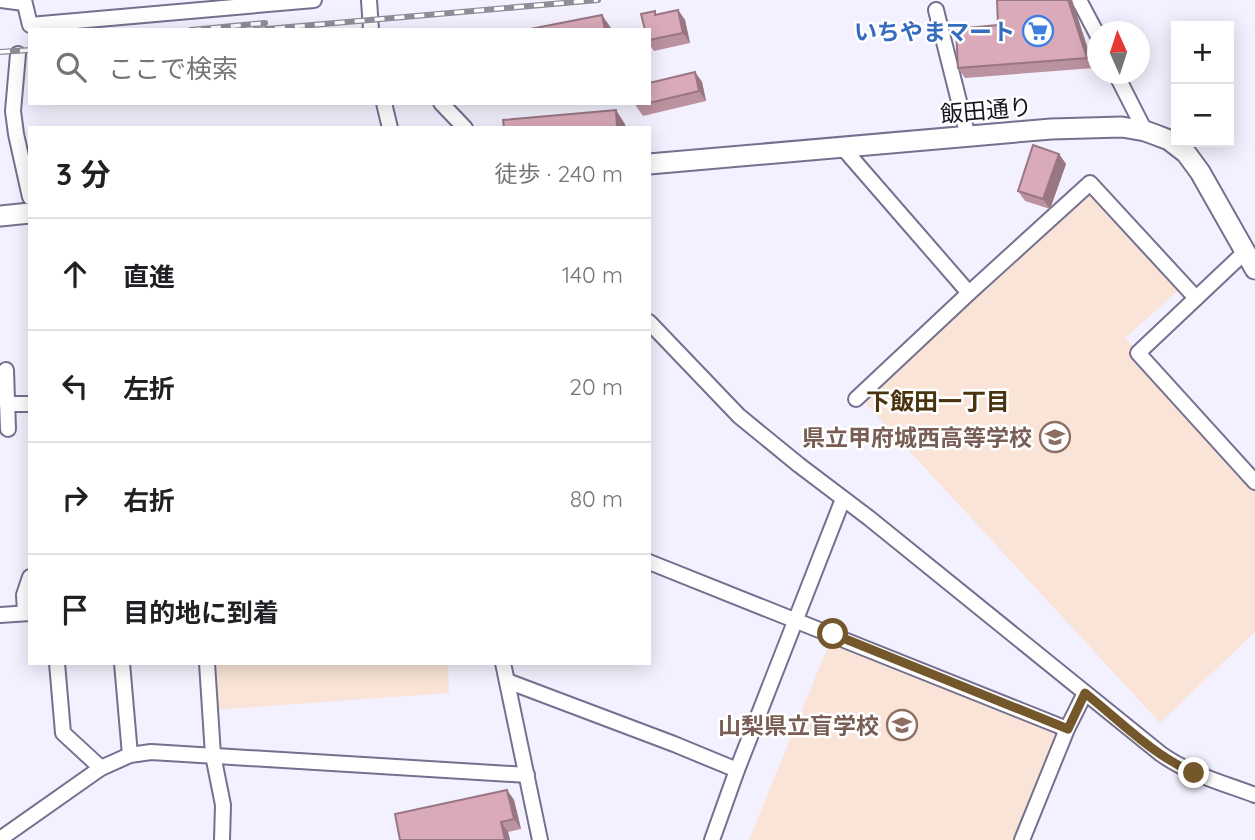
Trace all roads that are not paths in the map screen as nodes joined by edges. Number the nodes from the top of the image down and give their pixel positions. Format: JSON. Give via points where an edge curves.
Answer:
{"nodes":[{"id":1,"x":0,"y":0,"type":"edge"},
{"id":2,"x":314,"y":0,"type":"edge"},
{"id":3,"x":369,"y":0,"type":"edge"},
{"id":4,"x":1079,"y":0,"type":"edge"},
{"id":5,"x":24,"y":2,"type":"edge"},
{"id":6,"x":164,"y":7,"type":"edge"},
{"id":7,"x":936,"y":10,"type":"dead end"},
{"id":8,"x":1090,"y":21,"type":"edge"},
{"id":9,"x":371,"y":28,"type":"edge"},
{"id":10,"x":18,"y":54,"type":"dead end"},
{"id":11,"x":1121,"y":84,"type":"edge"},
{"id":12,"x":384,"y":105,"type":"edge"},
{"id":13,"x":443,"y":105,"type":"edge"},
{"id":14,"x":390,"y":126,"type":"edge"},
{"id":15,"x":463,"y":126,"type":"edge"},
{"id":16,"x":1145,"y":131,"type":"junction"},
{"id":17,"x":968,"y":136,"type":"junction"},
{"id":18,"x":843,"y":148,"type":"junction"},
{"id":19,"x":651,"y":164,"type":"edge"},
{"id":20,"x":28,"y":188,"type":"edge"},
{"id":21,"x":28,"y":213,"type":"edge"},
{"id":22,"x":0,"y":216,"type":"edge"},
{"id":23,"x":1245,"y":252,"type":"junction"},
{"id":24,"x":1255,"y":269,"type":"edge"},
{"id":25,"x":969,"y":293,"type":"junction"},
{"id":26,"x":1196,"y":298,"type":"junction"},
{"id":27,"x":651,"y":325,"type":"edge"},
{"id":28,"x":6,"y":370,"type":"dead end"},
{"id":29,"x":856,"y":399,"type":"dead end"},
{"id":30,"x":7,"y":404,"type":"junction"},
{"id":31,"x":28,"y":404,"type":"edge"},
{"id":32,"x":8,"y":429,"type":"dead end"},
{"id":33,"x":1255,"y":482,"type":"edge"},
{"id":34,"x":843,"y":499,"type":"junction"},
{"id":35,"x":651,"y":563,"type":"edge"},
{"id":36,"x":28,"y":583,"type":"edge"},
{"id":37,"x":28,"y":613,"type":"edge"},
{"id":38,"x":0,"y":615,"type":"edge"},
{"id":39,"x":795,"y":620,"type":"junction"},
{"id":40,"x":57,"y":665,"type":"edge"},
{"id":41,"x":122,"y":665,"type":"edge"},
{"id":42,"x":207,"y":665,"type":"edge"},
{"id":43,"x":503,"y":665,"type":"edge"},
{"id":44,"x":507,"y":681,"type":"junction"},
{"id":45,"x":1085,"y":693,"type":"junction"},
{"id":46,"x":1068,"y":729,"type":"junction"},
{"id":47,"x":130,"y":755,"type":"junction"},
{"id":48,"x":213,"y":755,"type":"junction"},
{"id":49,"x":101,"y":768,"type":"junction"},
{"id":50,"x":737,"y":770,"type":"junction"},
{"id":51,"x":527,"y":775,"type":"junction"},
{"id":52,"x":1255,"y":795,"type":"edge"},
{"id":53,"x":0,"y":839,"type":"edge"},
{"id":54,"x":222,"y":840,"type":"edge"},
{"id":55,"x":540,"y":840,"type":"edge"},
{"id":56,"x":712,"y":840,"type":"edge"},
{"id":57,"x":1022,"y":840,"type":"edge"}],
"edges":[{"from":1,"to":5,"type":"street"},
{"from":2,"to":6,"type":"street"},
{"from":3,"to":9,"type":"street"},
{"from":4,"to":8,"type":"street"},
{"from":5,"to":6,"type":"street","via":[[30,24]]},
{"from":7,"to":17,"type":"street"},
{"from":10,"to":20,"type":"street","via":[[13,111]]},
{"from":11,"to":16,"type":"street"},
{"from":12,"to":14,"type":"street"},
{"from":13,"to":15,"type":"street"},
{"from":16,"to":17,"type":"main road","name":"飯田通り","via":[[1122,127],[1051,129]]},
{"from":16,"to":23,"type":"main road","name":"飯田通り","via":[[1186,153]]},
{"from":17,"to":18,"type":"main road","name":"飯田通り"},
{"from":18,"to":19,"type":"main road","name":"飯田通り"},
{"from":18,"to":25,"type":"street"},
{"from":21,"to":22,"type":"main road"},
{"from":23,"to":24,"type":"main road","name":"飯田通り"},
{"from":23,"to":26,"type":"street"},
{"from":25,"to":26,"type":"street","via":[[1090,183]]},
{"from":25,"to":29,"type":"street"},
{"from":26,"to":33,"type":"street","via":[[1138,353]]},
{"from":27,"to":34,"type":"street","via":[[739,416]]},
{"from":28,"to":30,"type":"street"},
{"from":30,"to":31,"type":"street"},
{"from":30,"to":32,"type":"street"},
{"from":34,"to":39,"type":"street"},
{"from":34,"to":45,"type":"street"},
{"from":35,"to":39,"type":"street"},
{"from":36,"to":37,"type":"street","via":[[24,594]]},
{"from":37,"to":38,"type":"street"},
{"from":39,"to":46,"type":"street"},
{"from":39,"to":50,"type":"street"},
{"from":40,"to":49,"type":"street","via":[[63,733]]},
{"from":41,"to":47,"type":"street"},
{"from":42,"to":48,"type":"street"},
{"from":43,"to":44,"type":"street"},
{"from":44,"to":50,"type":"street"},
{"from":44,"to":51,"type":"street"},
{"from":45,"to":46,"type":"street"},
{"from":45,"to":52,"type":"street","via":[[1177,765]]},
{"from":46,"to":57,"type":"street"},
{"from":47,"to":48,"type":"street"},
{"from":47,"to":49,"type":"street"},
{"from":48,"to":51,"type":"street"},
{"from":48,"to":54,"type":"street","via":[[223,805]]},
{"from":49,"to":53,"type":"street"},
{"from":50,"to":56,"type":"street"},
{"from":51,"to":55,"type":"street"}]}
